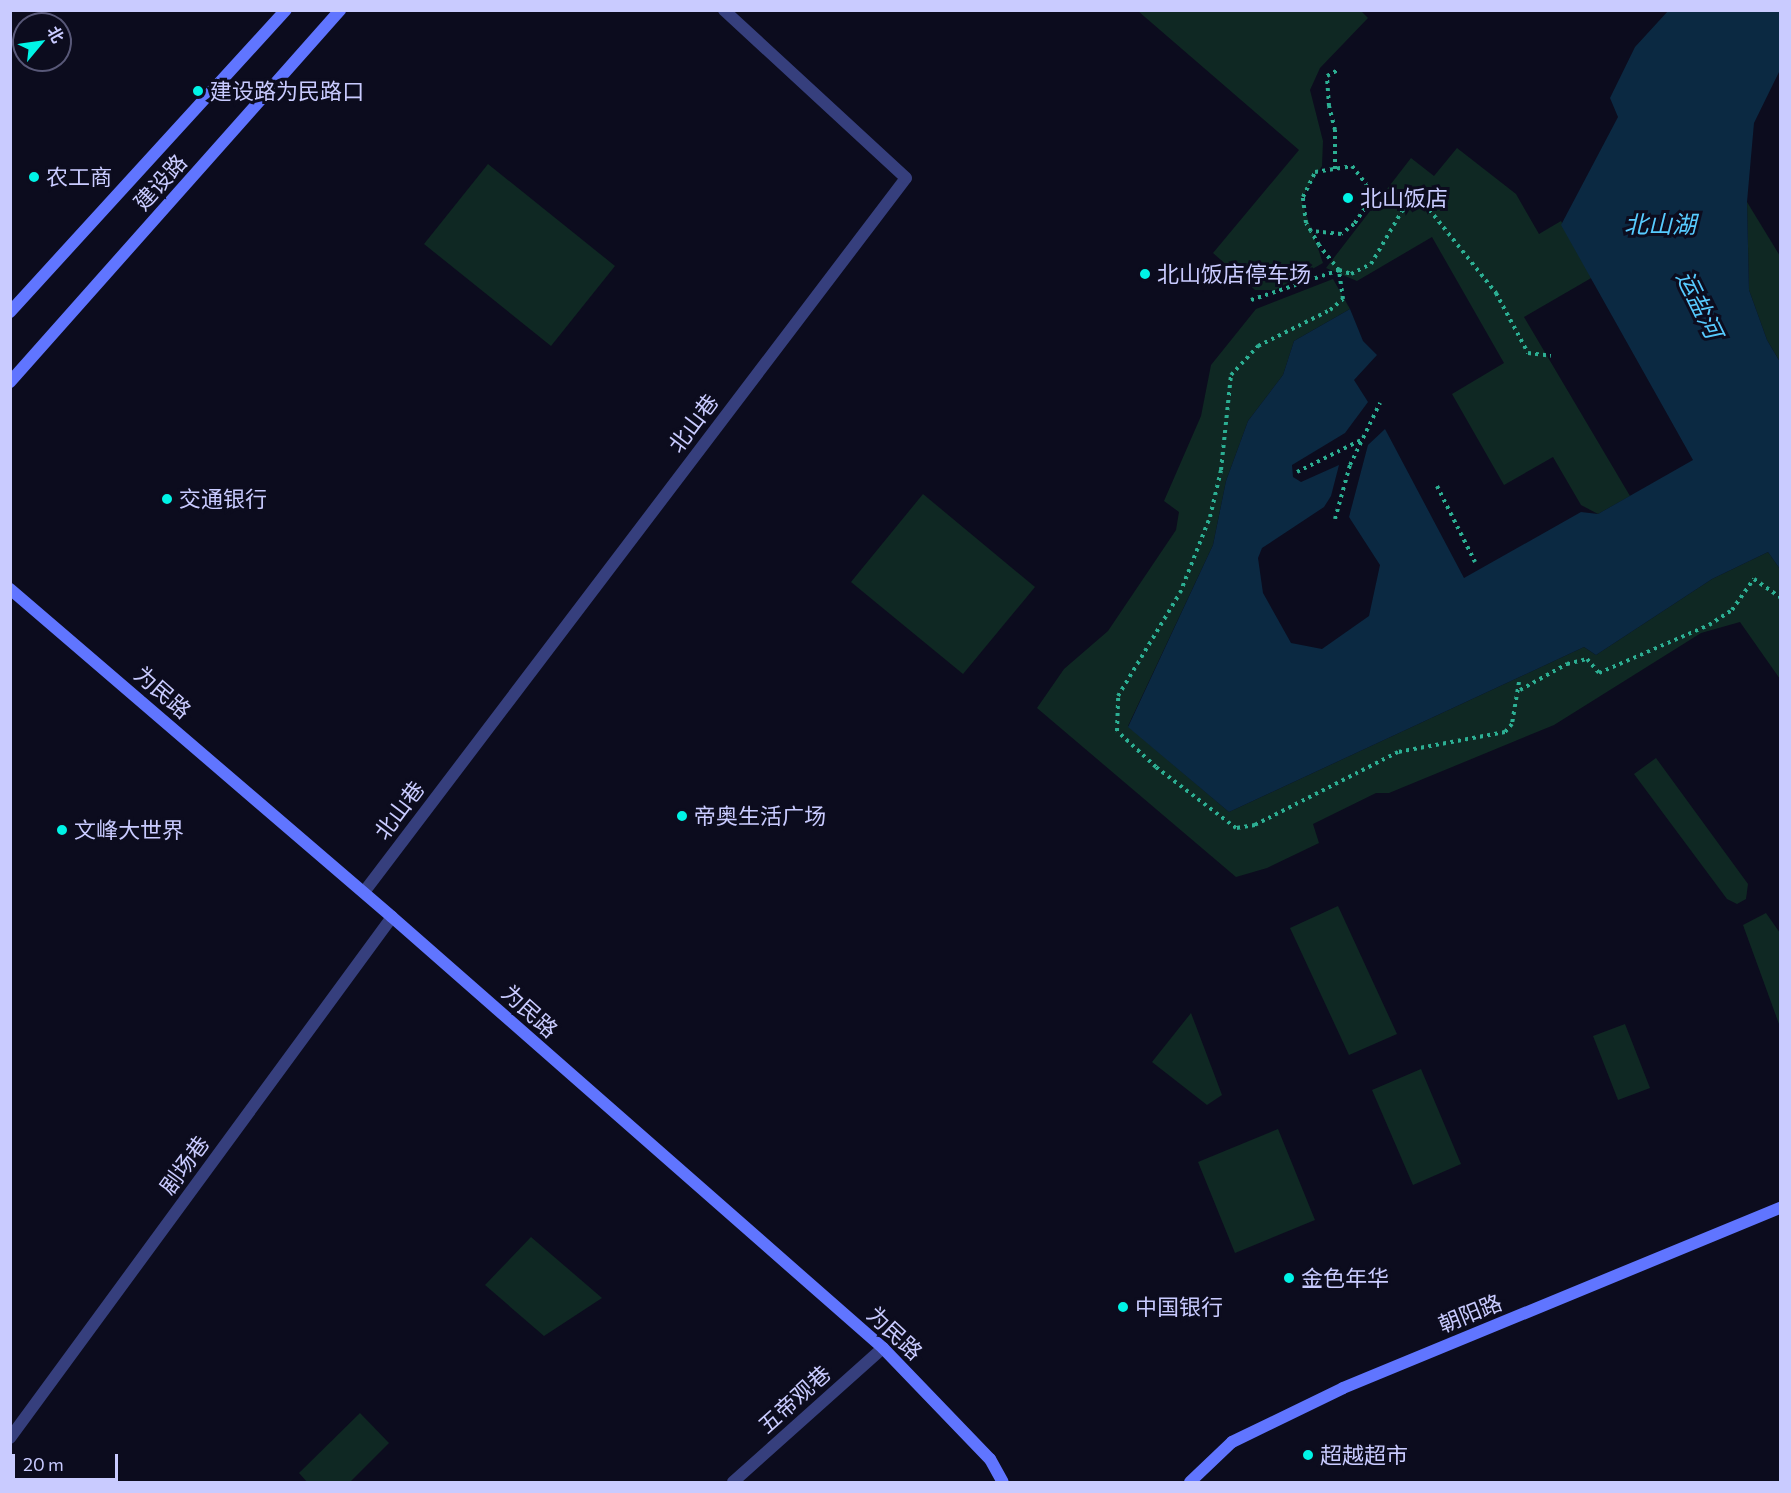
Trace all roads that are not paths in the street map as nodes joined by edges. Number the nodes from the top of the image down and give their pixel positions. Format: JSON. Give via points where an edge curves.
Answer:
{"nodes":[{"id":1,"x":286,"y":10,"type":"edge"},
{"id":2,"x":340,"y":10,"type":"edge"},
{"id":3,"x":724,"y":10,"type":"edge"},
{"id":4,"x":10,"y":312,"type":"edge"},
{"id":5,"x":10,"y":382,"type":"edge"},
{"id":6,"x":10,"y":589,"type":"edge"},
{"id":7,"x":364,"y":891,"type":"junction"},
{"id":8,"x":392,"y":917,"type":"junction"},
{"id":9,"x":1780,"y":1208,"type":"edge"},
{"id":10,"x":884,"y":1348,"type":"junction"},
{"id":11,"x":10,"y":1438,"type":"edge"},
{"id":12,"x":733,"y":1482,"type":"edge"},
{"id":13,"x":1003,"y":1482,"type":"edge"},
{"id":14,"x":1190,"y":1482,"type":"edge"}],
"edges":[{"from":1,"to":4,"type":"street","name":"建设路"},
{"from":2,"to":5,"type":"street","name":"建设路"},
{"from":3,"to":7,"type":"street","name":"北山巷","via":[[906,178]]},
{"from":6,"to":7,"type":"street","name":"为民路"},
{"from":7,"to":8,"type":"street","name":"为民路"},
{"from":8,"to":10,"type":"street","name":"为民路"},
{"from":8,"to":11,"type":"street","name":"剧场巷"},
{"from":9,"to":14,"type":"street","name":"朝阳路","via":[[1343,1388],[1232,1442]]},
{"from":10,"to":12,"type":"street","name":"五帝观巷"},
{"from":10,"to":13,"type":"street","name":"为民路","via":[[990,1459]]}]}
